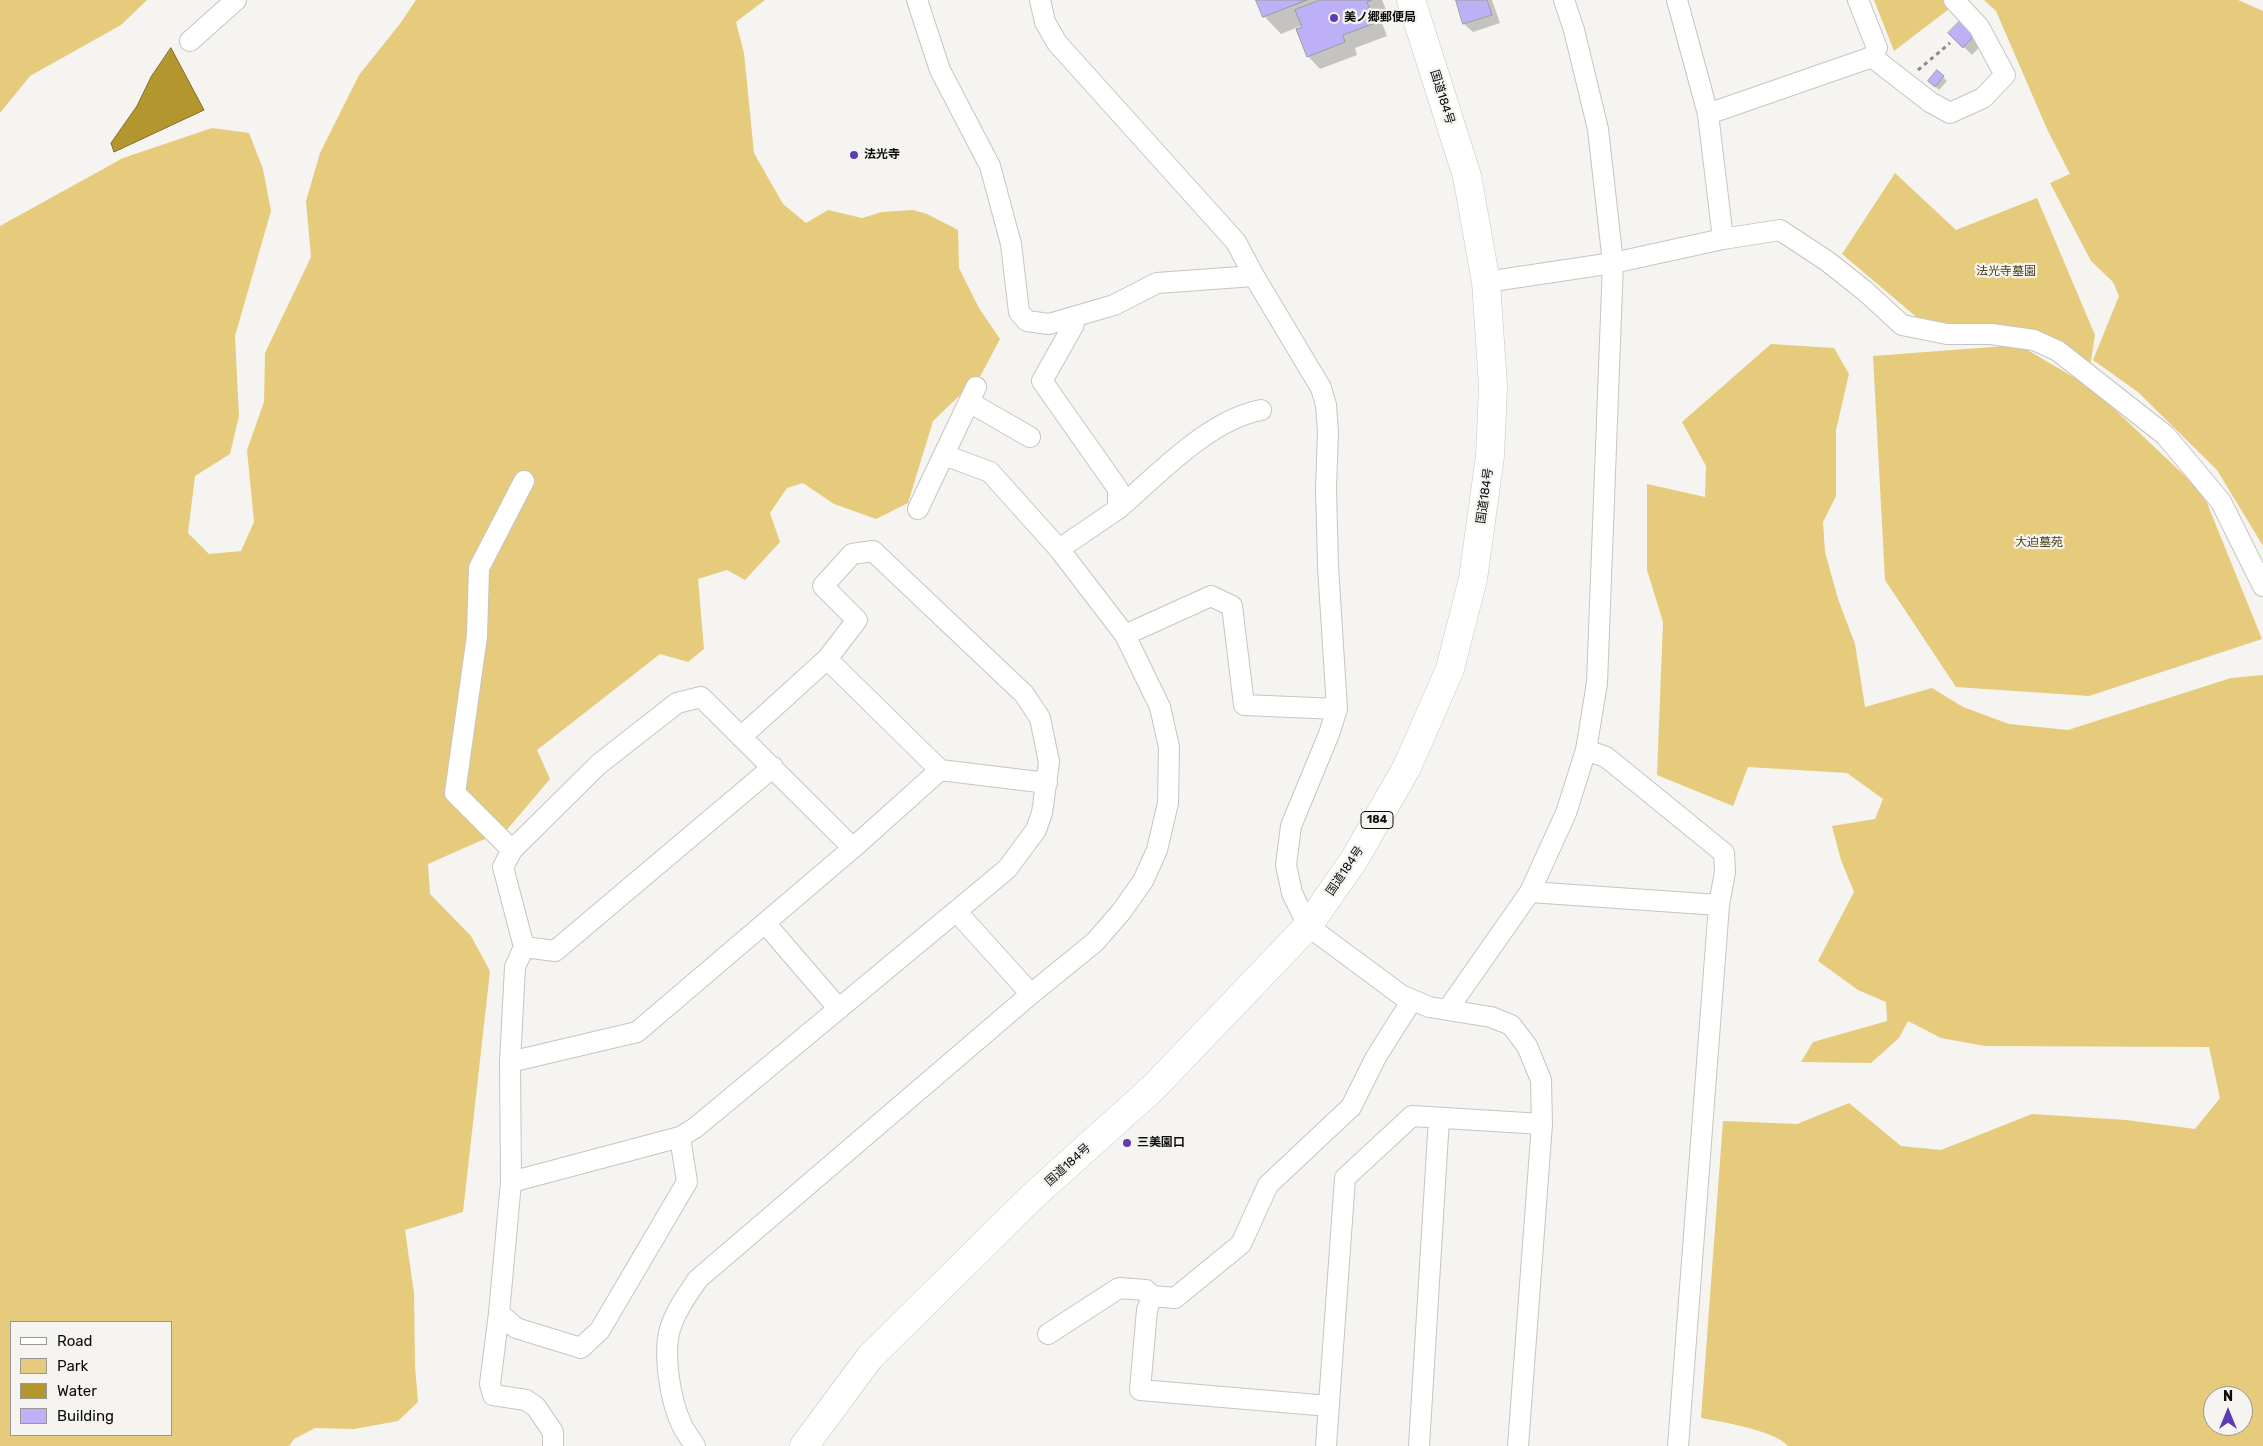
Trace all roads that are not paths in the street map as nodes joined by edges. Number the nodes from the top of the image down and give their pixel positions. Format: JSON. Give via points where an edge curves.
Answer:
{"nodes":[{"id":1,"x":236,"y":0,"type":"edge"},
{"id":2,"x":917,"y":0,"type":"edge"},
{"id":3,"x":1040,"y":0,"type":"edge"},
{"id":4,"x":1411,"y":0,"type":"edge"},
{"id":5,"x":1564,"y":0,"type":"edge"},
{"id":6,"x":1678,"y":0,"type":"edge"},
{"id":7,"x":1858,"y":0,"type":"edge"},
{"id":8,"x":1954,"y":0,"type":"edge"},
{"id":9,"x":190,"y":41,"type":"dead end"},
{"id":10,"x":1872,"y":57,"type":"junction"},
{"id":11,"x":1708,"y":114,"type":"junction"},
{"id":12,"x":1723,"y":239,"type":"junction"},
{"id":13,"x":1613,"y":263,"type":"junction"},
{"id":14,"x":1254,"y":276,"type":"junction"},
{"id":15,"x":1486,"y":282,"type":"junction"},
{"id":16,"x":1075,"y":317,"type":"junction"},
{"id":17,"x":1261,"y":410,"type":"dead end"},
{"id":18,"x":1030,"y":437,"type":"dead end"},
{"id":19,"x":944,"y":455,"type":"junction"},
{"id":20,"x":524,"y":481,"type":"dead end"},
{"id":21,"x":918,"y":509,"type":"dead end"},
{"id":22,"x":1118,"y":509,"type":"junction"},
{"id":23,"x":1060,"y":549,"type":"junction"},
{"id":24,"x":2263,"y":586,"type":"edge"},
{"id":25,"x":1125,"y":636,"type":"junction"},
{"id":26,"x":827,"y":659,"type":"junction"},
{"id":27,"x":1337,"y":709,"type":"junction"},
{"id":28,"x":742,"y":737,"type":"junction"},
{"id":29,"x":1586,"y":750,"type":"junction"},
{"id":30,"x":772,"y":768,"type":"junction"},
{"id":31,"x":940,"y":770,"type":"junction"},
{"id":32,"x":1047,"y":783,"type":"junction"},
{"id":33,"x":853,"y":848,"type":"junction"},
{"id":34,"x":512,"y":850,"type":"junction"},
{"id":35,"x":1530,"y":892,"type":"junction"},
{"id":36,"x":1720,"y":905,"type":"junction"},
{"id":37,"x":956,"y":911,"type":"junction"},
{"id":38,"x":765,"y":923,"type":"junction"},
{"id":39,"x":1308,"y":926,"type":"junction"},
{"id":40,"x":524,"y":947,"type":"junction"},
{"id":41,"x":1031,"y":994,"type":"junction"},
{"id":42,"x":1412,"y":1000,"type":"junction"},
{"id":43,"x":839,"y":1009,"type":"junction"},
{"id":44,"x":1448,"y":1009,"type":"junction"},
{"id":45,"x":510,"y":1062,"type":"junction"},
{"id":46,"x":1439,"y":1118,"type":"junction"},
{"id":47,"x":1542,"y":1124,"type":"junction"},
{"id":48,"x":680,"y":1137,"type":"junction"},
{"id":49,"x":511,"y":1182,"type":"junction"},
{"id":50,"x":1152,"y":1296,"type":"junction"},
{"id":51,"x":499,"y":1313,"type":"junction"},
{"id":52,"x":1048,"y":1334,"type":"dead end"},
{"id":53,"x":1329,"y":1406,"type":"junction"},
{"id":54,"x":554,"y":1446,"type":"edge"},
{"id":55,"x":695,"y":1446,"type":"edge"},
{"id":56,"x":804,"y":1446,"type":"edge"},
{"id":57,"x":1326,"y":1446,"type":"edge"},
{"id":58,"x":1419,"y":1446,"type":"edge"},
{"id":59,"x":1518,"y":1446,"type":"edge"},
{"id":60,"x":1678,"y":1446,"type":"edge"}],
"edges":[{"from":1,"to":9,"type":"street"},
{"from":2,"to":16,"type":"street","via":[[940,70],[990,166],[1011,244],[1019,312],[1027,321],[1049,324]]},
{"from":3,"to":14,"type":"street","via":[[1045,22],[1057,43],[1236,242]]},
{"from":4,"to":15,"type":"highway","name":"国道184号","number":"184","via":[[1467,176]]},
{"from":5,"to":13,"type":"street","via":[[1598,129]]},
{"from":6,"to":11,"type":"street"},
{"from":7,"to":10,"type":"street","via":[[1877,48]]},
{"from":8,"to":10,"type":"street","via":[[1979,27],[2005,75],[1983,98],[1950,113],[1930,102]]},
{"from":10,"to":11,"type":"street"},
{"from":11,"to":12,"type":"street"},
{"from":12,"to":13,"type":"street"},
{"from":12,"to":24,"type":"street","via":[[1780,230],[1866,291],[1902,325],[1947,334],[1992,334],[2034,340],[2058,351],[2164,435],[2186,460],[2221,502]]},
{"from":13,"to":15,"type":"street"},
{"from":13,"to":29,"type":"street","via":[[1597,683]]},
{"from":14,"to":16,"type":"street","via":[[1157,283],[1114,305]]},
{"from":14,"to":27,"type":"street","via":[[1321,388],[1326,405],[1328,566]]},
{"from":15,"to":39,"type":"highway","name":"国道184号","number":"184","via":[[1493,386],[1490,456],[1473,579],[1450,669],[1407,767],[1354,860]]},
{"from":16,"to":22,"type":"street","via":[[1042,381],[1118,489]]},
{"from":17,"to":22,"type":"street","via":[[1246,413],[1200,439]]},
{"from":18,"to":19,"type":"street","via":[[972,394]]},
{"from":19,"to":21,"type":"street"},
{"from":19,"to":23,"type":"street","via":[[990,472]]},
{"from":20,"to":34,"type":"street","via":[[479,568],[477,636],[455,793]]},
{"from":22,"to":23,"type":"street"},
{"from":23,"to":25,"type":"street"},
{"from":25,"to":27,"type":"street","via":[[1211,596],[1232,606],[1244,705]]},
{"from":25,"to":41,"type":"street","via":[[1160,706],[1169,747],[1168,803],[1157,850],[1143,881],[1095,942]]},
{"from":26,"to":28,"type":"street"},
{"from":26,"to":31,"type":"street"},
{"from":26,"to":32,"type":"street","via":[[857,620],[823,586],[852,554],[873,551],[1024,694],[1040,718],[1049,762]]},
{"from":27,"to":39,"type":"street","via":[[1291,826],[1286,865],[1292,893]]},
{"from":28,"to":30,"type":"street"},
{"from":28,"to":34,"type":"street","via":[[701,697],[677,702],[599,764]]},
{"from":29,"to":35,"type":"street","via":[[1566,813]]},
{"from":29,"to":36,"type":"street","via":[[1606,757],[1724,853]]},
{"from":30,"to":33,"type":"street"},
{"from":30,"to":40,"type":"street","via":[[555,951]]},
{"from":31,"to":32,"type":"street"},
{"from":31,"to":33,"type":"street"},
{"from":32,"to":37,"type":"street","via":[[1036,830],[1026,845],[1008,869]]},
{"from":33,"to":38,"type":"street"},
{"from":34,"to":40,"type":"street","via":[[503,867]]},
{"from":35,"to":36,"type":"street"},
{"from":35,"to":44,"type":"street"},
{"from":36,"to":60,"type":"street"},
{"from":37,"to":41,"type":"street"},
{"from":37,"to":43,"type":"street"},
{"from":38,"to":43,"type":"street"},
{"from":38,"to":45,"type":"street","via":[[637,1032]]},
{"from":39,"to":42,"type":"street"},
{"from":39,"to":56,"type":"highway","name":"国道184号","number":"184","via":[[1153,1088],[1033,1196],[870,1357]]},
{"from":40,"to":45,"type":"street","via":[[515,967]]},
{"from":41,"to":55,"type":"street","via":[[698,1279],[679,1306],[670,1330],[667,1356],[681,1424]]},
{"from":42,"to":44,"type":"street"},
{"from":42,"to":50,"type":"street","via":[[1376,1056],[1351,1108],[1268,1186],[1241,1244],[1175,1298]]},
{"from":43,"to":48,"type":"street"},
{"from":44,"to":47,"type":"street","via":[[1491,1017],[1511,1025],[1527,1046],[1541,1080]]},
{"from":45,"to":49,"type":"street"},
{"from":46,"to":47,"type":"street"},
{"from":46,"to":53,"type":"street","via":[[1412,1116],[1345,1178]]},
{"from":46,"to":58,"type":"street"},
{"from":47,"to":59,"type":"street"},
{"from":48,"to":49,"type":"street"},
{"from":48,"to":51,"type":"street","via":[[688,1182],[600,1330],[581,1348],[516,1328]]},
{"from":49,"to":51,"type":"street"},
{"from":50,"to":52,"type":"street","via":[[1146,1290],[1119,1288]]},
{"from":50,"to":53,"type":"street","via":[[1147,1310],[1140,1390]]},
{"from":51,"to":54,"type":"street","via":[[490,1384],[493,1395],[526,1400],[536,1408],[553,1432]]},
{"from":53,"to":57,"type":"street"}]}
